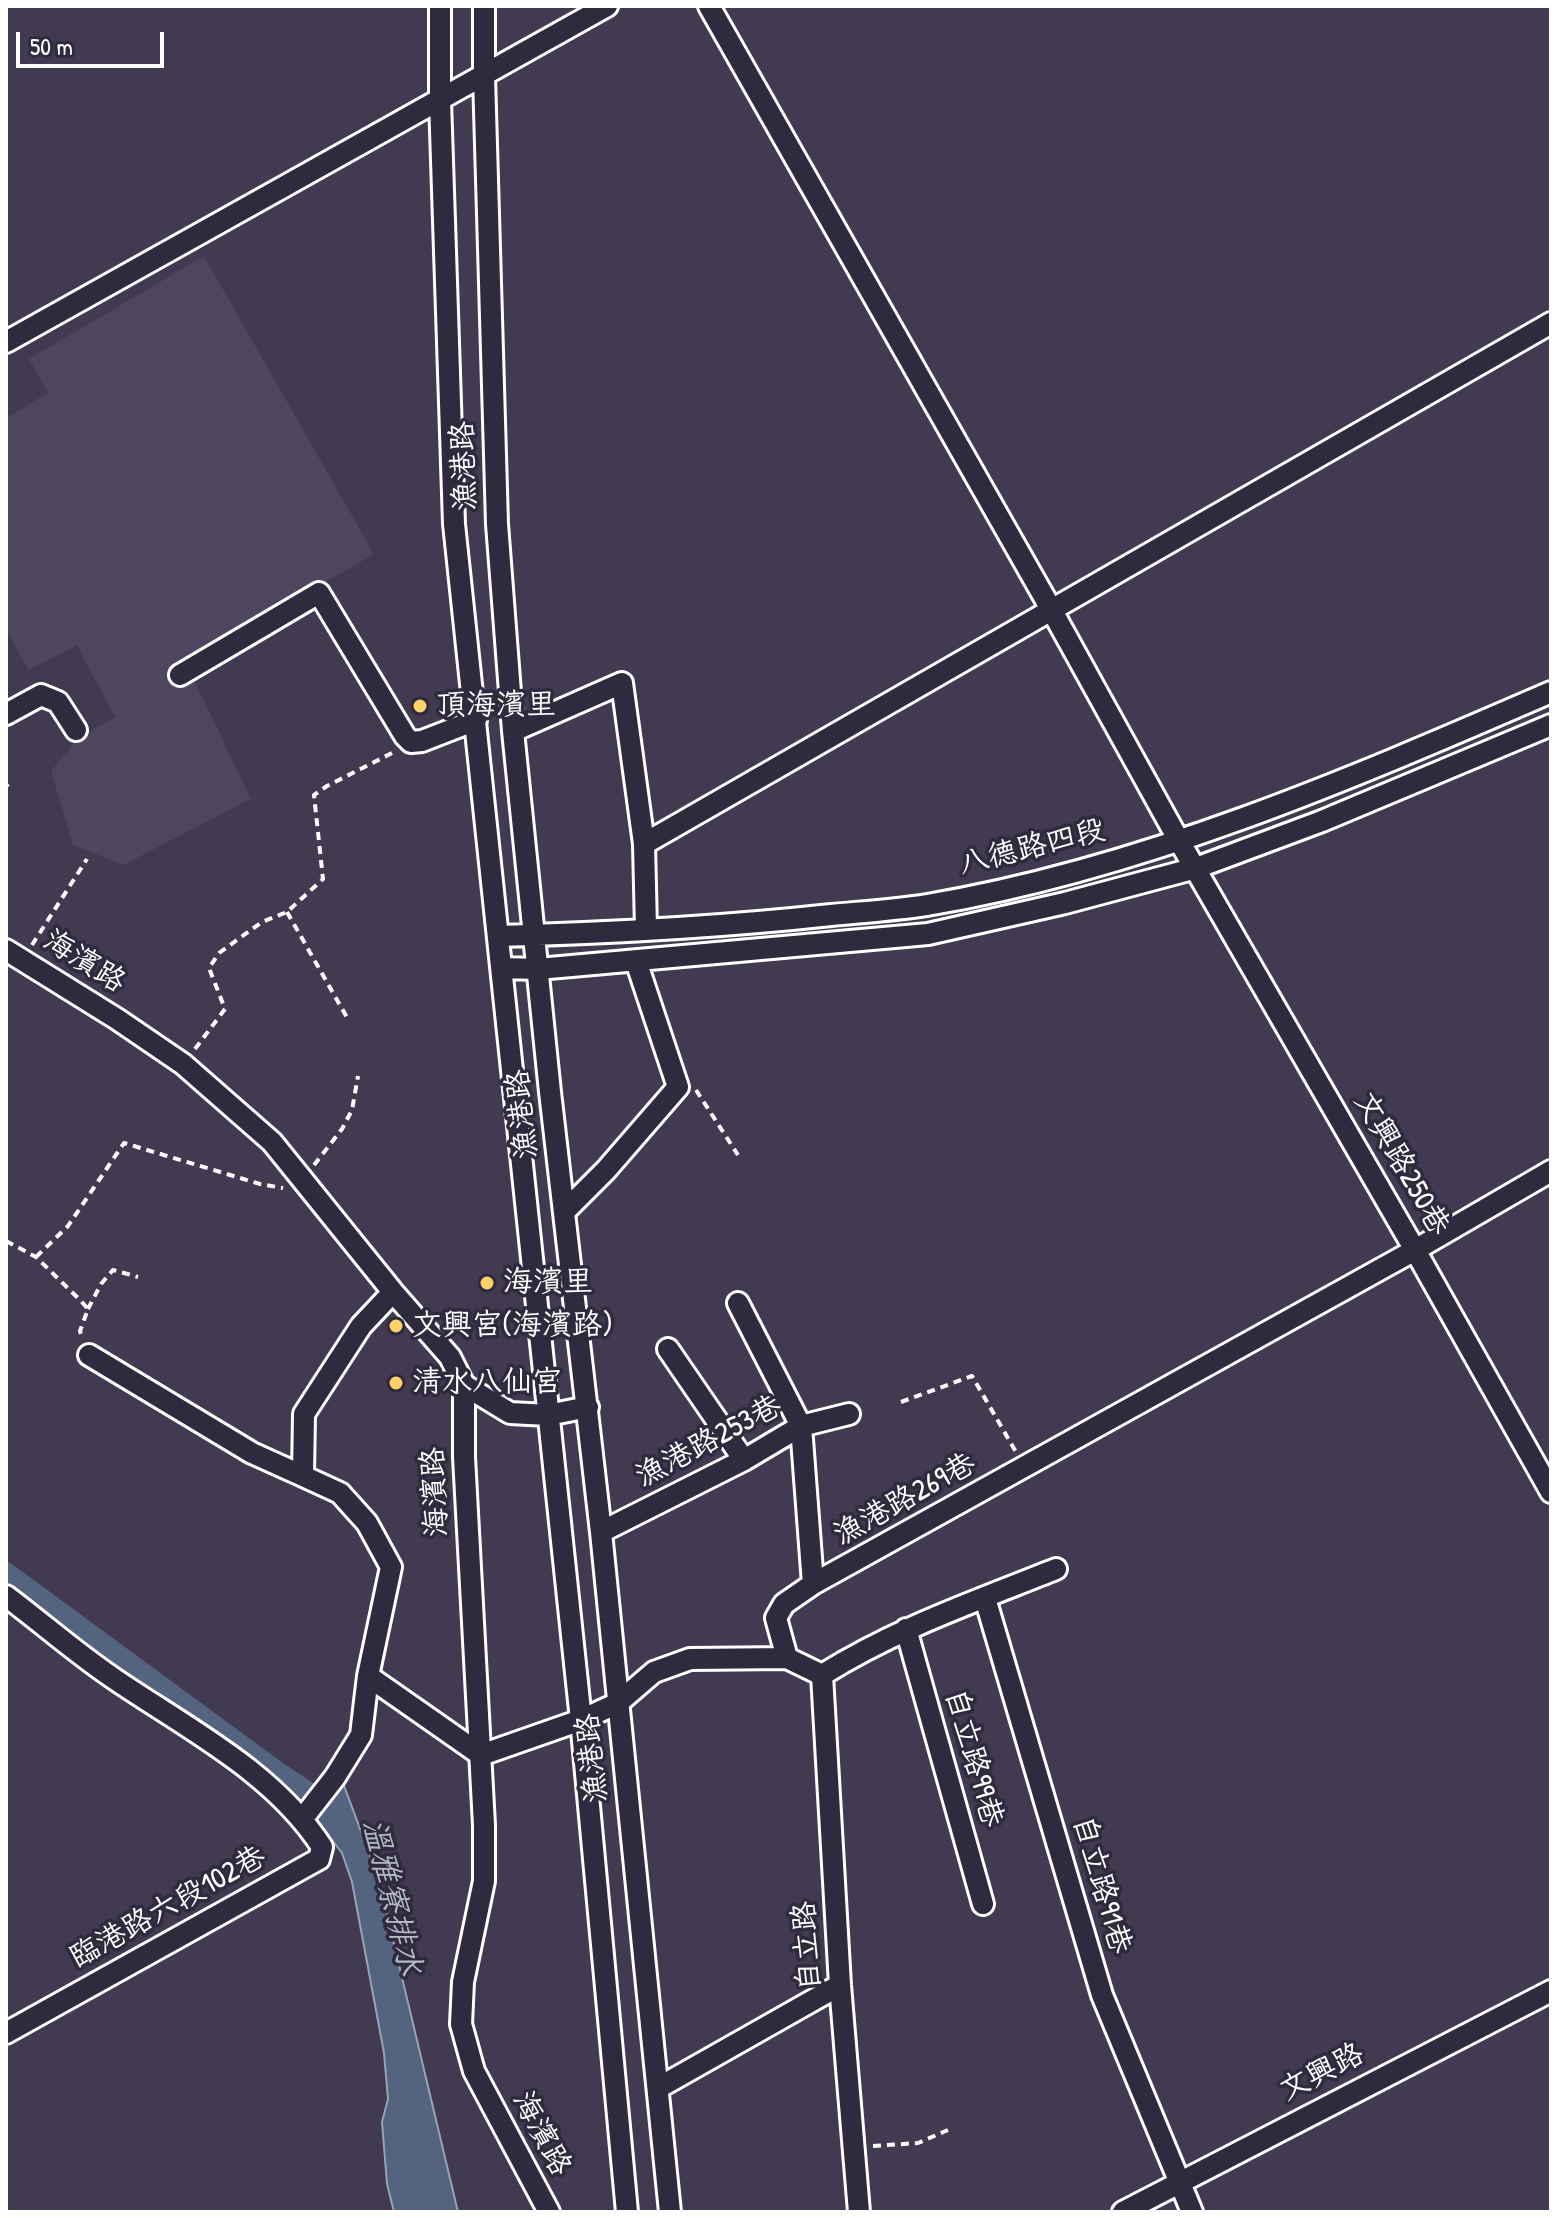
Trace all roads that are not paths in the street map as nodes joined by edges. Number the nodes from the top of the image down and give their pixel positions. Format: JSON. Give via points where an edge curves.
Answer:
{"nodes":[{"id":1,"x":440,"y":6,"type":"edge"},
{"id":2,"x":484,"y":6,"type":"edge"},
{"id":3,"x":607,"y":6,"type":"edge"},
{"id":4,"x":709,"y":6,"type":"edge"},
{"id":5,"x":484,"y":76,"type":"junction"},
{"id":6,"x":440,"y":100,"type":"junction"},
{"id":7,"x":1551,"y":323,"type":"edge"},
{"id":8,"x":6,"y":342,"type":"edge"},
{"id":9,"x":1051,"y":609,"type":"junction"},
{"id":10,"x":180,"y":675,"type":"dead end"},
{"id":11,"x":1551,"y":692,"type":"edge"},
{"id":12,"x":6,"y":714,"type":"edge"},
{"id":13,"x":476,"y":720,"type":"junction"},
{"id":14,"x":1551,"y":725,"type":"edge"},
{"id":15,"x":76,"y":730,"type":"dead end"},
{"id":16,"x":513,"y":731,"type":"junction"},
{"id":17,"x":1178,"y":839,"type":"junction"},
{"id":18,"x":644,"y":844,"type":"junction"},
{"id":19,"x":1106,"y":862,"type":"junction"},
{"id":20,"x":1196,"y":868,"type":"junction"},
{"id":21,"x":1116,"y":889,"type":"junction"},
{"id":22,"x":646,"y":929,"type":"junction"},
{"id":23,"x":536,"y":935,"type":"junction"},
{"id":24,"x":499,"y":936,"type":"junction"},
{"id":25,"x":15,"y":954,"type":"edge"},
{"id":26,"x":636,"y":961,"type":"junction"},
{"id":27,"x":503,"y":968,"type":"junction"},
{"id":28,"x":538,"y":969,"type":"junction"},
{"id":29,"x":1551,"y":1171,"type":"edge"},
{"id":30,"x":564,"y":1212,"type":"junction"},
{"id":31,"x":1415,"y":1250,"type":"junction"},
{"id":32,"x":393,"y":1292,"type":"junction"},
{"id":33,"x":738,"y":1303,"type":"dead end"},
{"id":34,"x":668,"y":1349,"type":"dead end"},
{"id":35,"x":89,"y":1355,"type":"road end"},
{"id":36,"x":464,"y":1385,"type":"junction"},
{"id":37,"x":588,"y":1407,"type":"junction"},
{"id":38,"x":849,"y":1414,"type":"dead end"},
{"id":39,"x":548,"y":1415,"type":"junction"},
{"id":40,"x":801,"y":1426,"type":"junction"},
{"id":41,"x":744,"y":1460,"type":"junction"},
{"id":42,"x":303,"y":1476,"type":"junction"},
{"id":43,"x":1551,"y":1492,"type":"edge"},
{"id":44,"x":601,"y":1532,"type":"junction"},
{"id":45,"x":1056,"y":1569,"type":"dead end"},
{"id":46,"x":813,"y":1584,"type":"junction"},
{"id":47,"x":6,"y":1596,"type":"edge"},
{"id":48,"x":985,"y":1598,"type":"junction"},
{"id":49,"x":906,"y":1629,"type":"junction"},
{"id":50,"x":787,"y":1658,"type":"junction"},
{"id":51,"x":822,"y":1675,"type":"junction"},
{"id":52,"x":368,"y":1676,"type":"junction"},
{"id":53,"x":618,"y":1703,"type":"junction"},
{"id":54,"x":581,"y":1720,"type":"junction"},
{"id":55,"x":481,"y":1755,"type":"junction"},
{"id":56,"x":303,"y":1818,"type":"junction"},
{"id":57,"x":983,"y":1904,"type":"dead end"},
{"id":58,"x":840,"y":1985,"type":"junction"},
{"id":59,"x":1551,"y":1991,"type":"edge"},
{"id":60,"x":6,"y":2033,"type":"edge"},
{"id":61,"x":658,"y":2088,"type":"junction"},
{"id":62,"x":1178,"y":2182,"type":"junction"},
{"id":63,"x":549,"y":2212,"type":"edge"},
{"id":64,"x":627,"y":2212,"type":"edge"},
{"id":65,"x":670,"y":2212,"type":"edge"},
{"id":66,"x":859,"y":2212,"type":"edge"},
{"id":67,"x":1123,"y":2212,"type":"edge"},
{"id":68,"x":1192,"y":2212,"type":"edge"}],
"edges":[{"from":1,"to":6,"type":"street","name":"漁港路"},
{"from":2,"to":5,"type":"street","name":"漁港路"},
{"from":3,"to":5,"type":"street"},
{"from":4,"to":9,"type":"street","name":"文興路250巷"},
{"from":5,"to":6,"type":"street"},
{"from":5,"to":16,"type":"street","name":"漁港路","via":[[497,524]]},
{"from":6,"to":8,"type":"street"},
{"from":6,"to":13,"type":"street","name":"漁港路","via":[[454,524]]},
{"from":7,"to":9,"type":"street"},
{"from":9,"to":17,"type":"street","name":"文興路250巷"},
{"from":9,"to":18,"type":"street"},
{"from":10,"to":13,"type":"street","via":[[319,593],[411,742]]},
{"from":11,"to":17,"type":"street","name":"八德路四段","via":[[1330,787]]},
{"from":12,"to":15,"type":"street","via":[[41,695],[58,702]]},
{"from":13,"to":24,"type":"street","name":"漁港路"},
{"from":14,"to":20,"type":"street","name":"八德路四段"},
{"from":16,"to":18,"type":"street","via":[[622,683]]},
{"from":16,"to":23,"type":"street","name":"漁港路"},
{"from":17,"to":19,"type":"street","name":"八德路四段"},
{"from":17,"to":20,"type":"street","name":"文興路250巷"},
{"from":18,"to":22,"type":"street"},
{"from":19,"to":21,"type":"street"},
{"from":19,"to":22,"type":"street","name":"八德路四段","via":[[927,905]]},
{"from":20,"to":21,"type":"street","name":"八德路四段"},
{"from":20,"to":31,"type":"street","name":"文興路250巷"},
{"from":21,"to":26,"type":"street","name":"八德路四段","via":[[928,934]]},
{"from":22,"to":23,"type":"street","name":"八德路四段"},
{"from":23,"to":24,"type":"street","name":"八德路四段"},
{"from":23,"to":28,"type":"street","name":"漁港路"},
{"from":24,"to":27,"type":"street","name":"漁港路"},
{"from":25,"to":32,"type":"street","name":"海濱路","via":[[183,1064],[272,1142]]},
{"from":26,"to":28,"type":"street","name":"八德路四段"},
{"from":26,"to":30,"type":"street","via":[[678,1087]]},
{"from":27,"to":28,"type":"street","name":"八德路四段"},
{"from":27,"to":39,"type":"street","name":"漁港路"},
{"from":28,"to":30,"type":"street","name":"漁港路"},
{"from":29,"to":31,"type":"street","name":"漁港路269巷"},
{"from":30,"to":37,"type":"street","name":"漁港路"},
{"from":31,"to":43,"type":"street","name":"文興路250巷"},
{"from":31,"to":46,"type":"street","name":"漁港路269巷"},
{"from":32,"to":36,"type":"street","name":"海濱路","via":[[450,1357]]},
{"from":32,"to":42,"type":"street","via":[[361,1326],[304,1414]]},
{"from":33,"to":40,"type":"street"},
{"from":34,"to":41,"type":"street"},
{"from":35,"to":42,"type":"street","via":[[252,1453]]},
{"from":36,"to":39,"type":"street","via":[[510,1413]]},
{"from":36,"to":55,"type":"street","name":"海濱路"},
{"from":37,"to":39,"type":"street"},
{"from":37,"to":44,"type":"street","name":"漁港路"},
{"from":38,"to":40,"type":"street","name":"漁港路253巷"},
{"from":39,"to":54,"type":"street","name":"漁港路"},
{"from":40,"to":41,"type":"street","name":"漁港路253巷"},
{"from":40,"to":46,"type":"street","name":"漁港路269巷"},
{"from":41,"to":44,"type":"street","name":"漁港路253巷"},
{"from":42,"to":52,"type":"street","via":[[340,1493],[367,1523],[391,1567]]},
{"from":44,"to":53,"type":"street","name":"漁港路"},
{"from":45,"to":48,"type":"street"},
{"from":46,"to":50,"type":"street","name":"漁港路269巷","via":[[784,1604],[776,1618]]},
{"from":47,"to":56,"type":"street","via":[[111,1677],[203,1737]]},
{"from":48,"to":49,"type":"street"},
{"from":48,"to":62,"type":"street","name":"自立路91巷","via":[[1102,1995]]},
{"from":49,"to":51,"type":"street"},
{"from":49,"to":57,"type":"street","name":"自立路99巷"},
{"from":50,"to":51,"type":"street"},
{"from":50,"to":53,"type":"street","via":[[690,1659],[654,1672]]},
{"from":51,"to":58,"type":"street","name":"自立路"},
{"from":52,"to":55,"type":"street"},
{"from":52,"to":56,"type":"street","via":[[361,1735]]},
{"from":53,"to":54,"type":"street"},
{"from":53,"to":61,"type":"street","name":"漁港路"},
{"from":54,"to":55,"type":"street"},
{"from":54,"to":64,"type":"street","name":"漁港路"},
{"from":55,"to":63,"type":"street","name":"海濱路","via":[[484,1881],[463,1982],[461,2024],[474,2071]]},
{"from":56,"to":60,"type":"street","name":"臨港路六段102巷","via":[[322,1847],[319,1859]]},
{"from":58,"to":61,"type":"street"},
{"from":58,"to":66,"type":"street","name":"自立路"},
{"from":59,"to":62,"type":"street","name":"文興路"},
{"from":61,"to":65,"type":"street","name":"漁港路"},
{"from":62,"to":67,"type":"street","name":"文興路"},
{"from":62,"to":68,"type":"street","name":"自立路91巷"}]}
